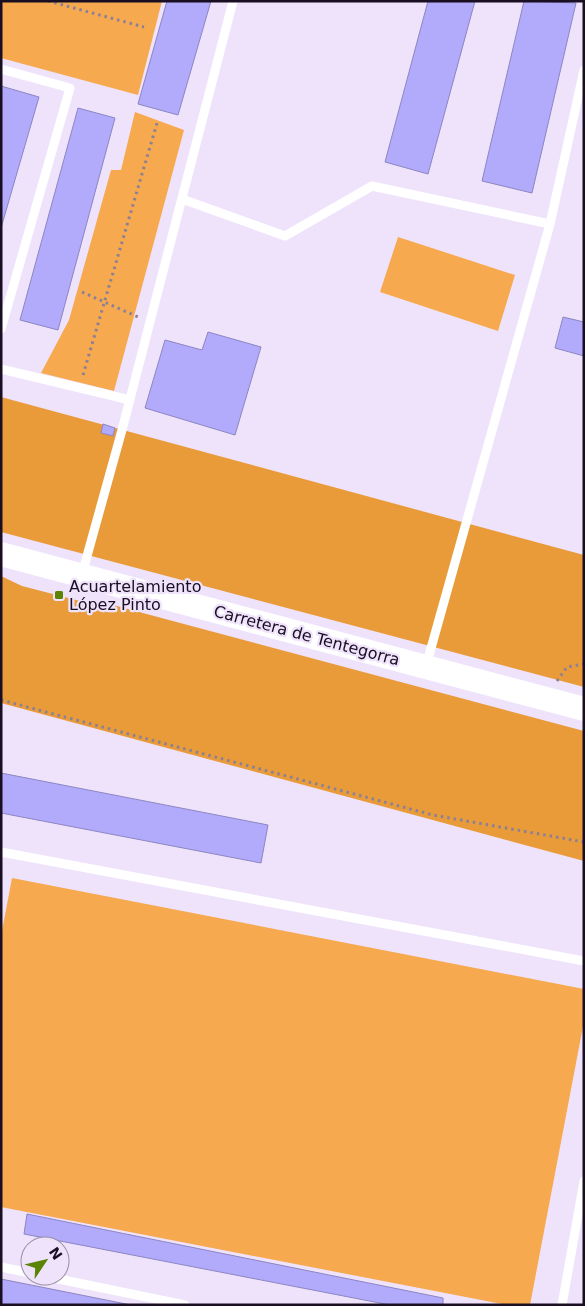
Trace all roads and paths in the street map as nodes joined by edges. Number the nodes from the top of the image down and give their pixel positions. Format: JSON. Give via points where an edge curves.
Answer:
{"nodes":[{"id":1,"x":48,"y":1,"type":"edge"},
{"id":2,"x":234,"y":1,"type":"edge"},
{"id":3,"x":144,"y":27,"type":"dead end"},
{"id":4,"x":1,"y":68,"type":"edge"},
{"id":5,"x":584,"y":70,"type":"edge"},
{"id":6,"x":157,"y":123,"type":"dead end"},
{"id":7,"x":182,"y":200,"type":"junction"},
{"id":8,"x":550,"y":224,"type":"junction"},
{"id":9,"x":82,"y":292,"type":"dead end"},
{"id":10,"x":105,"y":302,"type":"junction"},
{"id":11,"x":150,"y":322,"type":"junction"},
{"id":12,"x":1,"y":329,"type":"edge"},
{"id":13,"x":1,"y":369,"type":"edge"},
{"id":14,"x":79,"y":388,"type":"junction"},
{"id":15,"x":130,"y":400,"type":"junction"},
{"id":16,"x":1,"y":554,"type":"edge"},
{"id":17,"x":81,"y":575,"type":"junction"},
{"id":18,"x":584,"y":664,"type":"edge"},
{"id":19,"x":426,"y":666,"type":"junction"},
{"id":20,"x":1,"y":700,"type":"edge"},
{"id":21,"x":552,"y":700,"type":"junction"},
{"id":22,"x":584,"y":709,"type":"edge"},
{"id":23,"x":584,"y":842,"type":"edge"},
{"id":24,"x":1,"y":852,"type":"edge"},
{"id":25,"x":584,"y":961,"type":"edge"},
{"id":26,"x":584,"y":1181,"type":"edge"},
{"id":27,"x":1,"y":1267,"type":"edge"},
{"id":28,"x":20,"y":1271,"type":"edge"},
{"id":29,"x":70,"y":1281,"type":"edge"},
{"id":30,"x":185,"y":1305,"type":"edge"},
{"id":31,"x":562,"y":1305,"type":"edge"}],
"edges":[{"from":1,"to":3,"type":"path"},
{"from":2,"to":7,"type":"lane"},
{"from":4,"to":12,"type":"lane","via":[[70,88]]},
{"from":5,"to":8,"type":"lane"},
{"from":6,"to":10,"type":"path"},
{"from":7,"to":8,"type":"lane","via":[[284,236],[372,186]]},
{"from":7,"to":11,"type":"lane"},
{"from":8,"to":19,"type":"lane"},
{"from":9,"to":10,"type":"path"},
{"from":10,"to":11,"type":"path"},
{"from":10,"to":14,"type":"path"},
{"from":11,"to":15,"type":"lane"},
{"from":13,"to":14,"type":"lane"},
{"from":14,"to":15,"type":"lane"},
{"from":15,"to":17,"type":"lane"},
{"from":16,"to":17,"type":"main road","name":"Carretera de Tentegorra"},
{"from":17,"to":19,"type":"main road","name":"Carretera de Tentegorra"},
{"from":18,"to":21,"type":"path","via":[[567,667]]},
{"from":19,"to":21,"type":"main road","name":"Carretera de Tentegorra"},
{"from":20,"to":23,"type":"path","via":[[433,815]]},
{"from":21,"to":22,"type":"main road","name":"Carretera de Tentegorra"},
{"from":24,"to":25,"type":"lane"},
{"from":26,"to":31,"type":"lane"},
{"from":27,"to":28,"type":"lane"},
{"from":29,"to":30,"type":"lane"}]}
